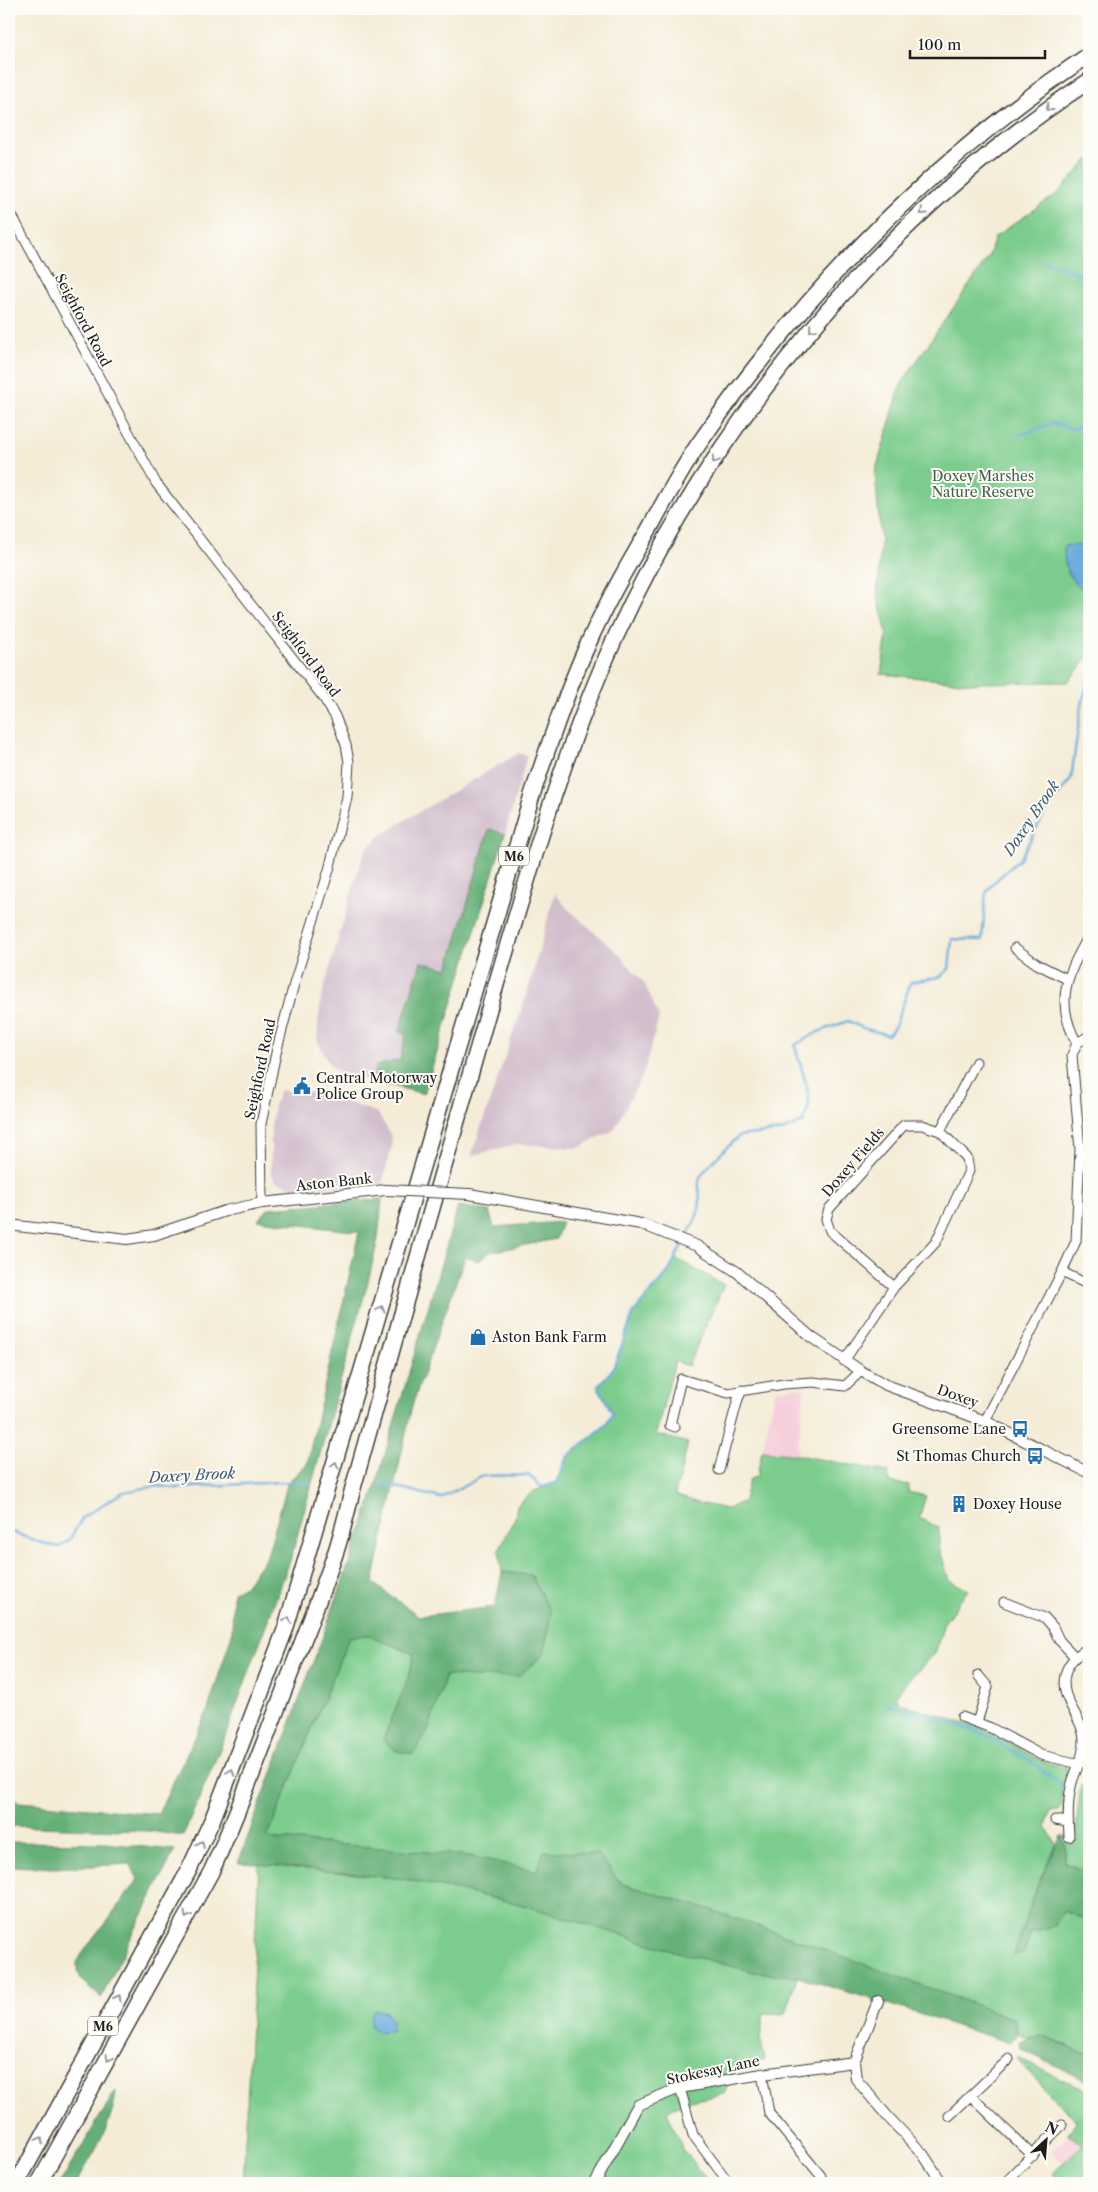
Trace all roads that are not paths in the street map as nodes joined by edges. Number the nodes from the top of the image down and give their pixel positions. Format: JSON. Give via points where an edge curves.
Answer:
{"nodes":[{"id":1,"x":1089,"y":55,"type":"edge"},
{"id":2,"x":1089,"y":81,"type":"edge"},
{"id":3,"x":9,"y":210,"type":"edge"},
{"id":4,"x":1089,"y":936,"type":"edge"},
{"id":5,"x":1015,"y":948,"type":"dead end"},
{"id":6,"x":1067,"y":979,"type":"junction"},
{"id":7,"x":1089,"y":1036,"type":"edge"},
{"id":8,"x":1077,"y":1043,"type":"junction"},
{"id":9,"x":976,"y":1062,"type":"dead end"},
{"id":10,"x":940,"y":1131,"type":"junction"},
{"id":11,"x":262,"y":1203,"type":"junction"},
{"id":12,"x":9,"y":1225,"type":"edge"},
{"id":13,"x":1062,"y":1272,"type":"junction"},
{"id":14,"x":1089,"y":1286,"type":"edge"},
{"id":15,"x":894,"y":1287,"type":"junction"},
{"id":16,"x":844,"y":1361,"type":"junction"},
{"id":17,"x":861,"y":1372,"type":"junction"},
{"id":18,"x":742,"y":1390,"type":"junction"},
{"id":19,"x":985,"y":1421,"type":"junction"},
{"id":20,"x":675,"y":1427,"type":"dead end"},
{"id":21,"x":719,"y":1470,"type":"dead end"},
{"id":22,"x":1089,"y":1473,"type":"edge"},
{"id":23,"x":1004,"y":1602,"type":"dead end"},
{"id":24,"x":1089,"y":1648,"type":"edge"},
{"id":25,"x":1075,"y":1657,"type":"junction"},
{"id":26,"x":978,"y":1675,"type":"dead end"},
{"id":27,"x":962,"y":1717,"type":"dead end"},
{"id":28,"x":976,"y":1722,"type":"junction"},
{"id":29,"x":1083,"y":1761,"type":"edge"},
{"id":30,"x":1055,"y":1820,"type":"dead end"},
{"id":31,"x":1068,"y":1822,"type":"junction"},
{"id":32,"x":1068,"y":1837,"type":"dead end"},
{"id":33,"x":878,"y":2001,"type":"dead end"},
{"id":34,"x":1009,"y":2059,"type":"dead end"},
{"id":35,"x":854,"y":2062,"type":"junction"},
{"id":36,"x":762,"y":2074,"type":"junction"},
{"id":37,"x":680,"y":2088,"type":"junction"},
{"id":38,"x":972,"y":2096,"type":"junction"},
{"id":39,"x":948,"y":2116,"type":"dead end"},
{"id":40,"x":1062,"y":2125,"type":"dead end"},
{"id":41,"x":1032,"y":2156,"type":"junction"},
{"id":42,"x":820,"y":2176,"type":"dead end"},
{"id":43,"x":17,"y":2183,"type":"edge"},
{"id":44,"x":39,"y":2183,"type":"edge"},
{"id":45,"x":595,"y":2183,"type":"edge"},
{"id":46,"x":729,"y":2183,"type":"edge"},
{"id":47,"x":942,"y":2183,"type":"edge"},
{"id":48,"x":1005,"y":2183,"type":"edge"}],
"edges":[{"from":43,"to":1,"type":"highway","number":"M6","one_way":true,"via":[[189,1870],[213,1818],[285,1630],[532,795],[565,698],[614,590],[698,446],[798,314],[905,200],[1044,86]]},
{"from":2,"to":44,"type":"highway","number":"M6","one_way":true,"via":[[1042,114],[921,213],[814,327],[763,390],[691,496],[615,637],[568,749],[532,863],[335,1554],[235,1822],[211,1872]]},
{"from":3,"to":11,"type":"street","name":"Seighford Road","via":[[156,483],[324,697],[346,745],[349,762],[347,797],[329,870],[294,984],[261,1124]]},
{"from":4,"to":6,"type":"street"},
{"from":5,"to":6,"type":"street"},
{"from":6,"to":8,"type":"street","via":[[1066,1018]]},
{"from":7,"to":8,"type":"street"},
{"from":8,"to":13,"type":"street","via":[[1072,1065],[1080,1150],[1077,1227],[1073,1251]]},
{"from":9,"to":10,"type":"street"},
{"from":10,"to":15,"type":"street","via":[[967,1158],[969,1171],[936,1242]]},
{"from":10,"to":15,"type":"street","name":"Doxey Fields","via":[[922,1125],[904,1125],[829,1210],[826,1219],[830,1231]]},
{"from":11,"to":12,"type":"street","name":"Aston Bank","via":[[225,1211],[154,1235],[127,1239]]},
{"from":11,"to":16,"type":"street","name":"Aston Bank","bridge":true,"via":[[386,1190],[469,1194],[640,1224],[697,1246],[737,1272],[811,1337]]},
{"from":13,"to":14,"type":"street"},
{"from":13,"to":19,"type":"street"},
{"from":15,"to":16,"type":"street"},
{"from":16,"to":17,"type":"street","name":"Doxey"},
{"from":17,"to":18,"type":"street","via":[[844,1386],[814,1382]]},
{"from":17,"to":19,"type":"street","name":"Doxey","via":[[886,1385]]},
{"from":18,"to":20,"type":"street","via":[[728,1393],[681,1379],[670,1425]]},
{"from":18,"to":21,"type":"street"},
{"from":19,"to":22,"type":"street","name":"Doxey"},
{"from":23,"to":25,"type":"street","via":[[1045,1618]]},
{"from":24,"to":25,"type":"street"},
{"from":25,"to":29,"type":"street","via":[[1066,1669],[1063,1684],[1067,1701],[1083,1729]]},
{"from":26,"to":28,"type":"street","via":[[988,1687]]},
{"from":27,"to":28,"type":"street"},
{"from":28,"to":29,"type":"street","via":[[1042,1755]]},
{"from":29,"to":31,"type":"street","via":[[1071,1787]]},
{"from":30,"to":31,"type":"street"},
{"from":31,"to":32,"type":"street"},
{"from":33,"to":35,"type":"street"},
{"from":34,"to":38,"type":"street"},
{"from":35,"to":36,"type":"street","name":"Stokesay Lane"},
{"from":35,"to":47,"type":"street","via":[[856,2079],[924,2154]]},
{"from":36,"to":37,"type":"street","name":"Stokesay Lane"},
{"from":36,"to":42,"type":"street","via":[[769,2113]]},
{"from":37,"to":45,"type":"street","name":"Stokesay Lane","via":[[638,2104]]},
{"from":37,"to":46,"type":"street","via":[[693,2136]]},
{"from":38,"to":39,"type":"street"},
{"from":38,"to":41,"type":"street"},
{"from":40,"to":41,"type":"street"},
{"from":41,"to":48,"type":"street"}]}
